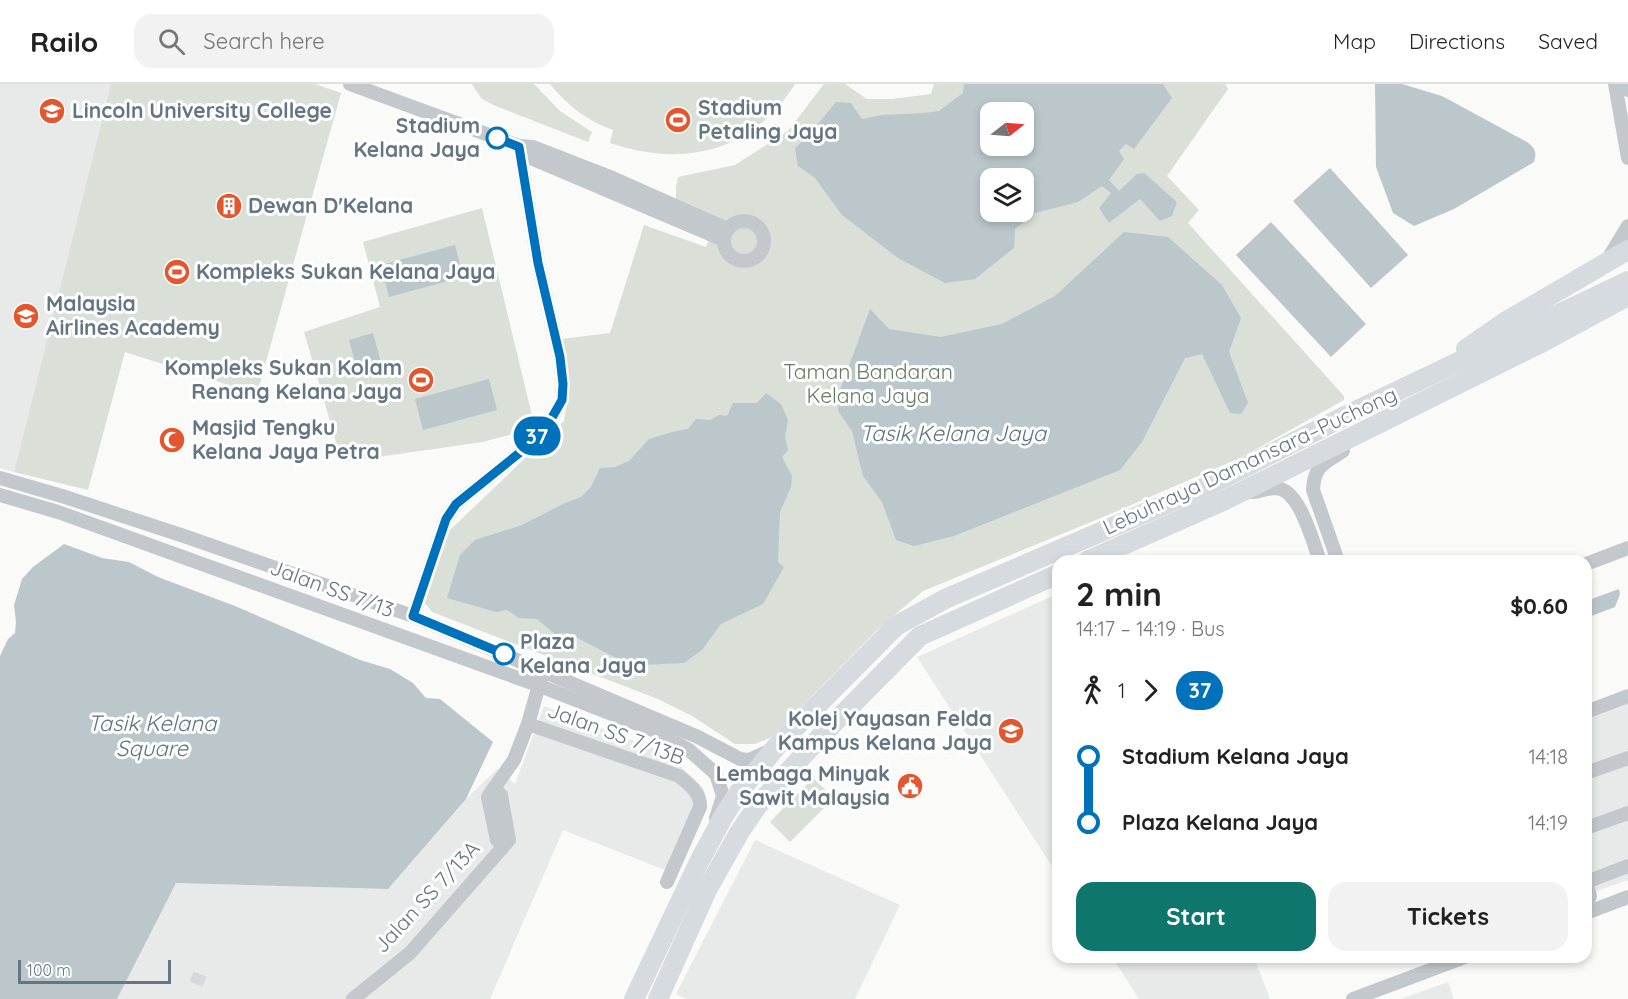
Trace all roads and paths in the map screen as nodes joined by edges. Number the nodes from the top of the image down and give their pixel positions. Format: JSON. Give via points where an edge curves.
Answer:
{"nodes":[{"id":1,"x":350,"y":84,"type":"edge"},
{"id":2,"x":1615,"y":84,"type":"edge"},
{"id":3,"x":519,"y":147,"type":"junction"},
{"id":4,"x":1628,"y":158,"type":"edge"},
{"id":5,"x":608,"y":183,"type":"junction"},
{"id":6,"x":1628,"y":226,"type":"edge"},
{"id":7,"x":1628,"y":250,"type":"edge"},
{"id":8,"x":1605,"y":263,"type":"junction"},
{"id":9,"x":1628,"y":269,"type":"edge"},
{"id":10,"x":1628,"y":280,"type":"edge"},
{"id":11,"x":1628,"y":296,"type":"edge"},
{"id":12,"x":1628,"y":311,"type":"edge"},
{"id":13,"x":1476,"y":354,"type":"junction"},
{"id":14,"x":1409,"y":386,"type":"junction"},
{"id":15,"x":1343,"y":451,"type":"junction"},
{"id":16,"x":0,"y":478,"type":"edge"},
{"id":17,"x":1252,"y":492,"type":"junction"},
{"id":18,"x":0,"y":495,"type":"edge"},
{"id":19,"x":1225,"y":500,"type":"junction"},
{"id":20,"x":1628,"y":548,"type":"edge"},
{"id":21,"x":1101,"y":555,"type":"edge"},
{"id":22,"x":1318,"y":555,"type":"edge"},
{"id":23,"x":1336,"y":555,"type":"edge"},
{"id":24,"x":1592,"y":562,"type":"edge"},
{"id":25,"x":1052,"y":577,"type":"edge"},
{"id":26,"x":413,"y":616,"type":"junction"},
{"id":27,"x":542,"y":670,"type":"junction"},
{"id":28,"x":540,"y":686,"type":"junction"},
{"id":29,"x":1628,"y":696,"type":"edge"},
{"id":30,"x":1592,"y":710,"type":"edge"},
{"id":31,"x":528,"y":724,"type":"junction"},
{"id":32,"x":776,"y":747,"type":"junction"},
{"id":33,"x":1628,"y":758,"type":"edge"},
{"id":34,"x":1592,"y":771,"type":"edge"},
{"id":35,"x":1628,"y":813,"type":"edge"},
{"id":36,"x":1592,"y":826,"type":"edge"},
{"id":37,"x":698,"y":864,"type":"junction"},
{"id":38,"x":1628,"y":866,"type":"edge"},
{"id":39,"x":1592,"y":881,"type":"edge"},
{"id":40,"x":667,"y":882,"type":"dead end"},
{"id":41,"x":1628,"y":897,"type":"edge"},
{"id":42,"x":1592,"y":911,"type":"edge"},
{"id":43,"x":1447,"y":963,"type":"edge"},
{"id":44,"x":353,"y":999,"type":"edge"},
{"id":45,"x":634,"y":999,"type":"edge"},
{"id":46,"x":658,"y":999,"type":"edge"},
{"id":47,"x":1353,"y":999,"type":"edge"}],
"edges":[{"from":1,"to":3,"type":"street"},
{"from":2,"to":4,"type":"street"},
{"from":3,"to":5,"type":"street","via":[[531,158]]},
{"from":3,"to":5,"type":"street","via":[[533,147],[589,169]]},
{"from":3,"to":26,"type":"street","via":[[538,263],[560,357],[562,400],[546,428],[456,504],[446,519]]},
{"from":5,"to":5,"type":"street","via":[[726,235],[707,219]]},
{"from":6,"to":8,"type":"street"},
{"from":7,"to":8,"type":"highway"},
{"from":8,"to":14,"type":"highway","via":[[1505,322]]},
{"from":9,"to":13,"type":"highway"},
{"from":10,"to":13,"type":"highway","name":"Lebuhraya Damansara–Puchong"},
{"from":11,"to":19,"type":"highway","name":"Lebuhraya Damansara–Puchong"},
{"from":12,"to":15,"type":"highway"},
{"from":13,"to":14,"type":"highway","name":"Lebuhraya Damansara–Puchong"},
{"from":14,"to":32,"type":"highway","name":"Lebuhraya Damansara–Puchong","via":[[1210,485],[918,613],[896,626]]},
{"from":15,"to":17,"type":"highway"},
{"from":15,"to":23,"type":"street","via":[[1317,468],[1312,490]]},
{"from":16,"to":26,"type":"street","name":"Jalan SS 7/13","via":[[184,536]]},
{"from":17,"to":19,"type":"highway","via":[[1236,500]]},
{"from":17,"to":22,"type":"street","via":[[1284,490],[1296,502]]},
{"from":18,"to":28,"type":"street","name":"Jalan SS 7/13","via":[[58,512]]},
{"from":19,"to":21,"type":"highway","name":"Lebuhraya Damansara–Puchong"},
{"from":20,"to":24,"type":"street"},
{"from":25,"to":46,"type":"highway","via":[[915,640],[799,760],[739,833],[708,888]]},
{"from":26,"to":27,"type":"street","name":"Jalan SS 7/13"},
{"from":27,"to":28,"type":"street","name":"Jalan SS 7/13A"},
{"from":27,"to":32,"type":"street","name":"Jalan SS 7/13","via":[[740,759],[749,760]]},
{"from":28,"to":31,"type":"street","name":"Jalan SS 7/13A"},
{"from":28,"to":37,"type":"street","name":"Jalan SS 7/13","via":[[658,732],[712,768],[723,796]]},
{"from":29,"to":30,"type":"street"},
{"from":31,"to":40,"type":"street","name":"Jalan SS 7/13B","via":[[679,776],[697,792],[700,807]]},
{"from":31,"to":44,"type":"street","name":"Jalan SS 7/13A","via":[[514,760],[488,797],[497,840],[503,846],[410,953]]},
{"from":32,"to":37,"type":"highway","name":"Lebuhraya Damansara–Puchong","via":[[739,792]]},
{"from":33,"to":34,"type":"street"},
{"from":35,"to":36,"type":"street"},
{"from":37,"to":45,"type":"highway","name":"Lebuhraya Damansara–Puchong"},
{"from":38,"to":39,"type":"street"},
{"from":41,"to":42,"type":"street"},
{"from":43,"to":47,"type":"street"}]}
